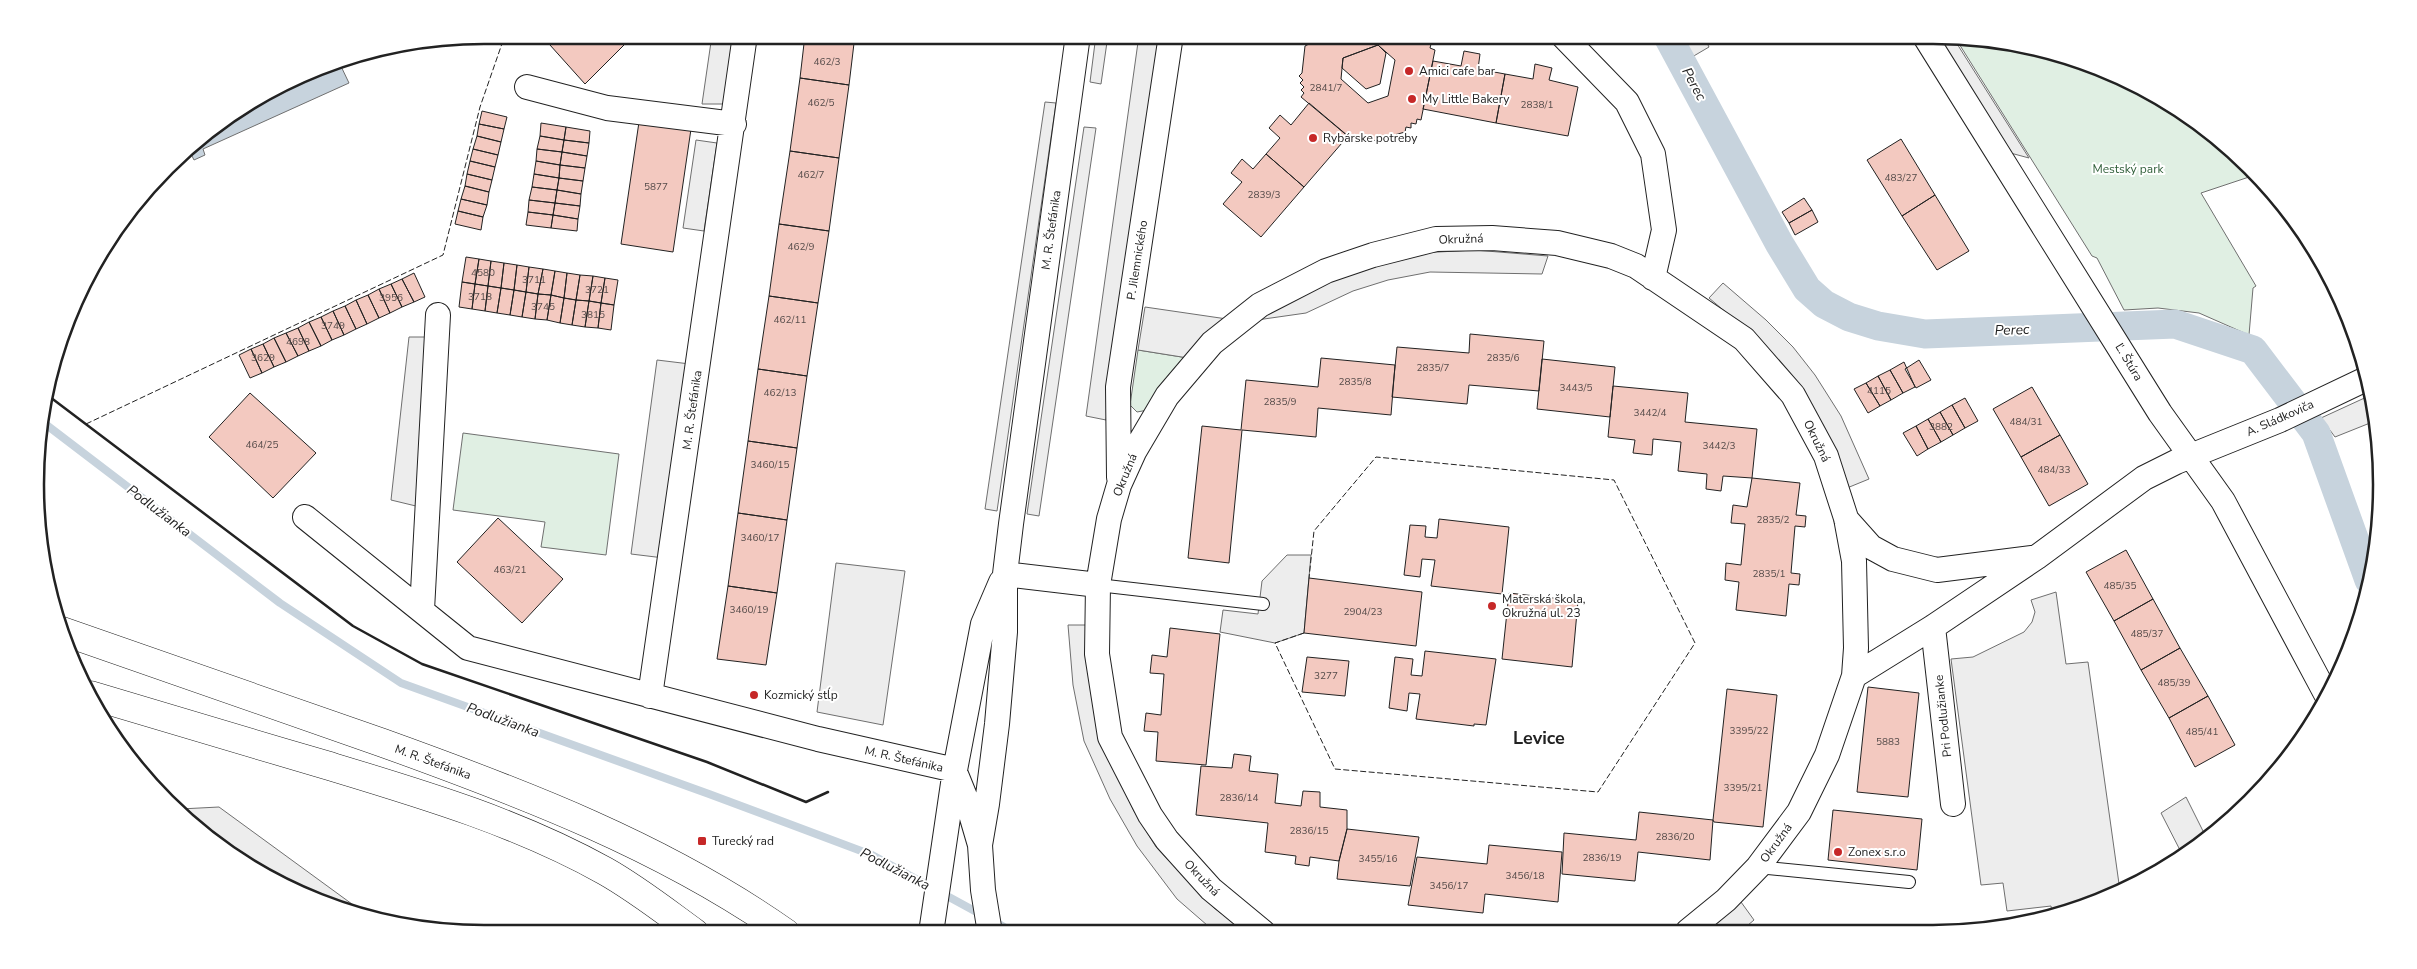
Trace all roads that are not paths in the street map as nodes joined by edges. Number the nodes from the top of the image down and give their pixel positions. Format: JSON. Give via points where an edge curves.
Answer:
{"nodes":[{"id":1,"x":744,"y":44,"type":"edge"},
{"id":2,"x":1077,"y":44,"type":"edge"},
{"id":3,"x":1170,"y":44,"type":"edge"},
{"id":4,"x":1571,"y":44,"type":"edge"},
{"id":5,"x":1930,"y":44,"type":"edge"},
{"id":6,"x":527,"y":87,"type":"dead end"},
{"id":7,"x":734,"y":124,"type":"junction"},
{"id":8,"x":1653,"y":278,"type":"junction"},
{"id":9,"x":438,"y":315,"type":"dead end"},
{"id":10,"x":2361,"y":381,"type":"edge"},
{"id":11,"x":2190,"y":456,"type":"junction"},
{"id":12,"x":1119,"y":485,"type":"junction"},
{"id":13,"x":305,"y":517,"type":"dead end"},
{"id":14,"x":1846,"y":518,"type":"junction"},
{"id":15,"x":2037,"y":557,"type":"junction"},
{"id":16,"x":1005,"y":574,"type":"junction"},
{"id":17,"x":1098,"y":585,"type":"junction"},
{"id":18,"x":1263,"y":604,"type":"dead end"},
{"id":19,"x":422,"y":610,"type":"junction"},
{"id":20,"x":1933,"y":627,"type":"junction"},
{"id":21,"x":70,"y":634,"type":"edge"},
{"id":22,"x":1854,"y":676,"type":"junction"},
{"id":23,"x":2323,"y":688,"type":"edge"},
{"id":24,"x":650,"y":696,"type":"junction"},
{"id":25,"x":99,"y":698,"type":"edge"},
{"id":26,"x":997,"y":724,"type":"junction"},
{"id":27,"x":955,"y":770,"type":"junction"},
{"id":28,"x":1953,"y":804,"type":"dead end"},
{"id":29,"x":980,"y":845,"type":"junction"},
{"id":30,"x":1758,"y":867,"type":"junction"},
{"id":31,"x":1909,"y":882,"type":"dead end"},
{"id":32,"x":683,"y":925,"type":"edge"},
{"id":33,"x":773,"y":925,"type":"edge"},
{"id":34,"x":932,"y":925,"type":"edge"},
{"id":35,"x":989,"y":925,"type":"edge"},
{"id":36,"x":1255,"y":925,"type":"edge"},
{"id":37,"x":1695,"y":925,"type":"edge"}],
"edges":[{"from":1,"to":7,"type":"street","name":"M. R. Štefánika"},
{"from":2,"to":16,"type":"street","name":"M. R. Štefánika"},
{"from":3,"to":12,"type":"street","name":"P. Jilemnického","via":[[1118,387]]},
{"from":4,"to":8,"type":"street","via":[[1627,102],[1653,154],[1664,230]]},
{"from":5,"to":11,"type":"street","name":"Ľ. Štúra"},
{"from":6,"to":7,"type":"street","via":[[607,108]]},
{"from":7,"to":24,"type":"street","name":"M. R. Štefánika"},
{"from":8,"to":12,"type":"street","name":"Okružná","via":[[1636,266],[1602,254],[1557,243],[1492,238],[1436,239],[1373,254],[1326,271],[1260,305],[1212,343],[1167,396]]},
{"from":8,"to":14,"type":"street","name":"Okružná","via":[[1744,339],[1794,395],[1826,456]]},
{"from":9,"to":19,"type":"street"},
{"from":10,"to":11,"type":"street","name":"A. Sládkoviča","via":[[2280,420]]},
{"from":11,"to":15,"type":"street","name":"Okružná","via":[[2144,478]]},
{"from":11,"to":23,"type":"street","name":"Ľ. Štúra","via":[[2231,514]]},
{"from":12,"to":17,"type":"street","name":"Okružná"},
{"from":13,"to":19,"type":"street","name":"M. R. Štefánika"},
{"from":14,"to":15,"type":"street","name":"Okružná","via":[[1871,547],[1893,559],[1938,570]]},
{"from":14,"to":22,"type":"street","name":"Okružná","via":[[1854,560]]},
{"from":15,"to":20,"type":"street","name":"Okružná"},
{"from":16,"to":17,"type":"street"},
{"from":16,"to":26,"type":"street","name":"M. R. Štefánika","via":[[1006,632]]},
{"from":16,"to":27,"type":"street","name":"M. R. Štefánika","via":[[983,624]]},
{"from":17,"to":18,"type":"lane"},
{"from":17,"to":36,"type":"street","name":"Okružná","via":[[1097,654],[1110,737],[1150,815],[1167,840],[1211,889]]},
{"from":19,"to":24,"type":"street","name":"M. R. Štefánika","via":[[468,648]]},
{"from":20,"to":22,"type":"street","name":"Okružná"},
{"from":20,"to":28,"type":"street","name":"Pri Podlužianke"},
{"from":21,"to":33,"type":"main road","name":"M. R. Štefánika","via":[[353,733],[545,805],[664,861]]},
{"from":22,"to":30,"type":"street","name":"Okružná","via":[[1828,755],[1809,795]]},
{"from":24,"to":27,"type":"street","name":"M. R. Štefánika","via":[[901,760]]},
{"from":25,"to":32,"type":"main road","via":[[481,814],[606,872]]},
{"from":26,"to":27,"type":"street","name":"M. R. Štefánika","via":[[978,749]]},
{"from":26,"to":29,"type":"street","name":"M. R. Štefánika"},
{"from":27,"to":29,"type":"street","name":"M. R. Štefánika"},
{"from":27,"to":34,"type":"street","name":"M. R. Štefánika"},
{"from":29,"to":35,"type":"street","name":"M. R. Štefánika"},
{"from":30,"to":31,"type":"lane"},
{"from":30,"to":37,"type":"street","name":"Okružná"}]}
